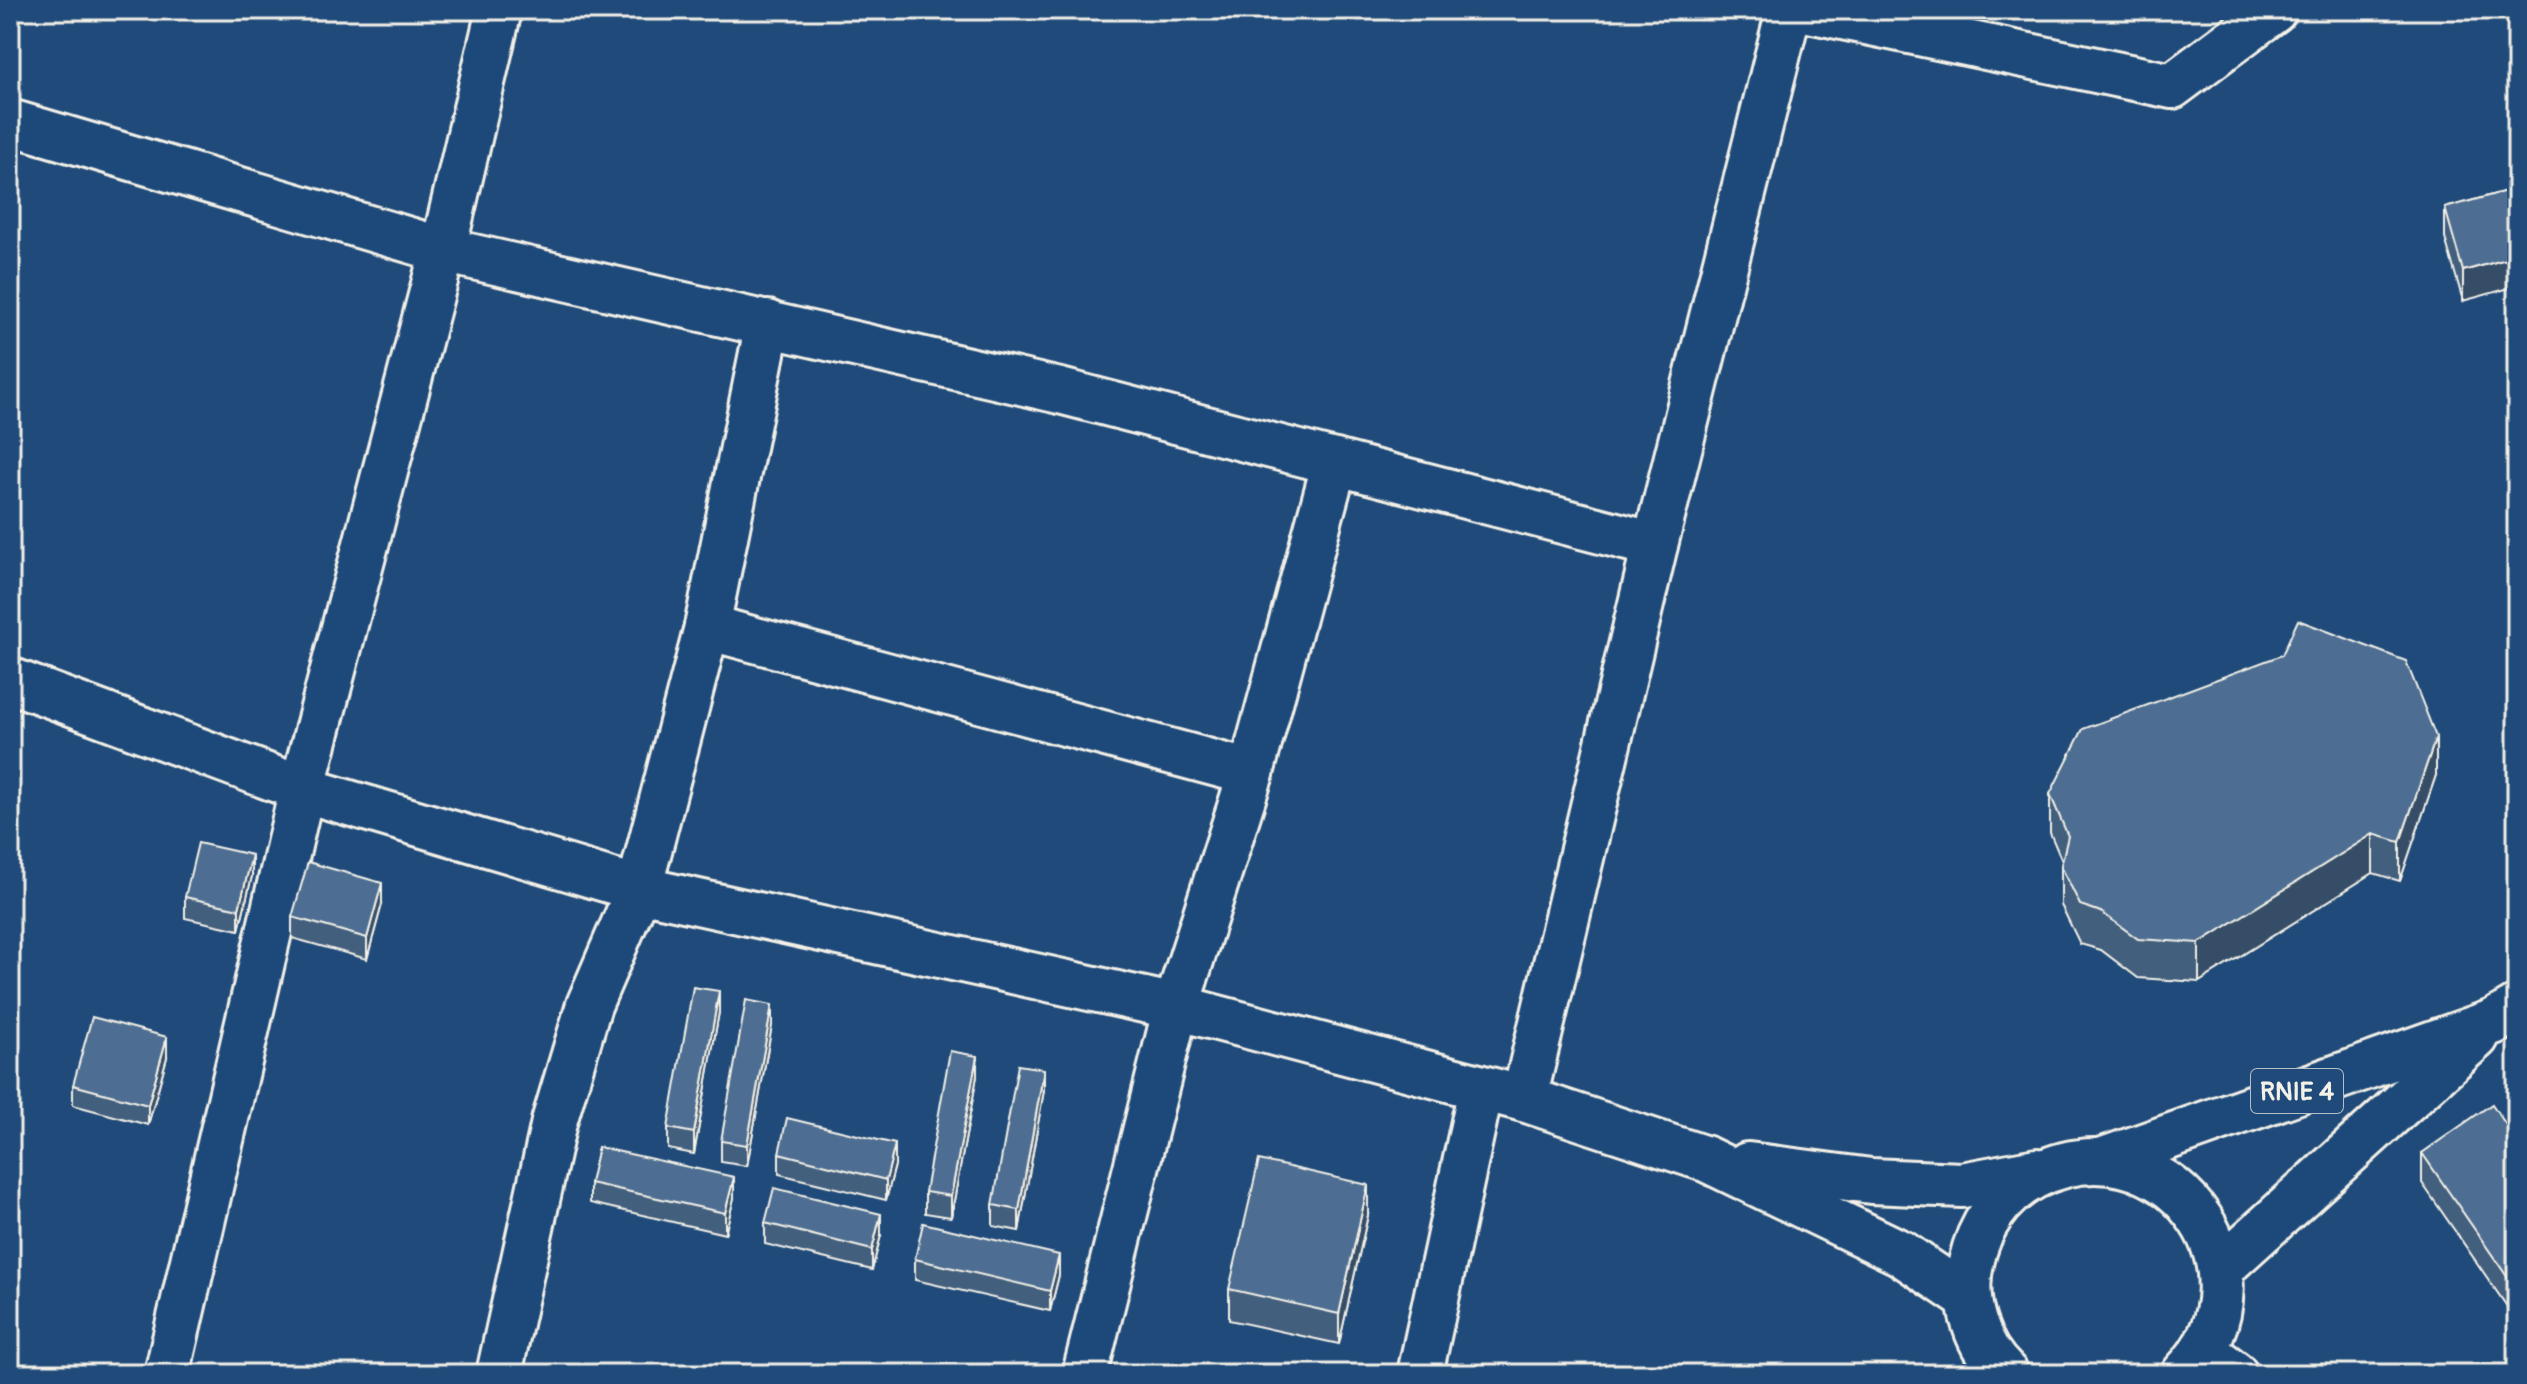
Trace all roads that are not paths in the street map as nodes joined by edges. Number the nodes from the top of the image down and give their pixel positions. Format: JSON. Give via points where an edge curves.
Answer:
{"nodes":[{"id":1,"x":499,"y":10,"type":"edge"},
{"id":2,"x":1789,"y":10,"type":"edge"},
{"id":3,"x":1809,"y":10,"type":"edge"},
{"id":4,"x":2274,"y":10,"type":"edge"},
{"id":5,"x":10,"y":122,"type":"edge"},
{"id":6,"x":443,"y":250,"type":"junction"},
{"id":7,"x":768,"y":323,"type":"junction"},
{"id":8,"x":1335,"y":462,"type":"junction"},
{"id":9,"x":1655,"y":545,"type":"junction"},
{"id":10,"x":707,"y":627,"type":"junction"},
{"id":11,"x":10,"y":680,"type":"edge"},
{"id":12,"x":1251,"y":773,"type":"junction"},
{"id":13,"x":302,"y":789,"type":"junction"},
{"id":14,"x":639,"y":889,"type":"junction"},
{"id":15,"x":1176,"y":1007,"type":"junction"},
{"id":16,"x":2505,"y":1015,"type":"edge"},
{"id":17,"x":1481,"y":1089,"type":"junction"},
{"id":18,"x":1524,"y":1099,"type":"junction"},
{"id":19,"x":1706,"y":1159,"type":"junction"},
{"id":20,"x":2101,"y":1161,"type":"junction"},
{"id":21,"x":2049,"y":1169,"type":"junction"},
{"id":22,"x":2220,"y":1269,"type":"junction"},
{"id":23,"x":1969,"y":1299,"type":"junction"},
{"id":24,"x":1990,"y":1364,"type":"edge"},
{"id":25,"x":2207,"y":1366,"type":"edge"},
{"id":26,"x":167,"y":1374,"type":"edge"},
{"id":27,"x":499,"y":1374,"type":"edge"},
{"id":28,"x":1085,"y":1374,"type":"edge"},
{"id":29,"x":1420,"y":1374,"type":"edge"}],
"edges":[{"from":1,"to":6,"type":"street"},
{"from":2,"to":9,"type":"street"},
{"from":3,"to":4,"type":"street","via":[[2172,86]]},
{"from":5,"to":6,"type":"street"},
{"from":6,"to":7,"type":"street"},
{"from":6,"to":13,"type":"street"},
{"from":7,"to":8,"type":"street"},
{"from":7,"to":10,"type":"street"},
{"from":8,"to":9,"type":"street"},
{"from":8,"to":12,"type":"street"},
{"from":9,"to":18,"type":"street"},
{"from":10,"to":12,"type":"street"},
{"from":10,"to":14,"type":"street"},
{"from":11,"to":13,"type":"street"},
{"from":12,"to":15,"type":"street"},
{"from":13,"to":14,"type":"street"},
{"from":13,"to":26,"type":"street"},
{"from":14,"to":15,"type":"street"},
{"from":14,"to":27,"type":"street","via":[[589,1005],[554,1122]]},
{"from":15,"to":17,"type":"street"},
{"from":15,"to":28,"type":"street"},
{"from":16,"to":20,"type":"street","number":"RNIE 4"},
{"from":16,"to":22,"type":"street","number":"RNIE 4"},
{"from":17,"to":18,"type":"street"},
{"from":17,"to":29,"type":"street"},
{"from":18,"to":19,"type":"street"},
{"from":19,"to":21,"type":"street","via":[[1871,1181],[1962,1185]]},
{"from":19,"to":23,"type":"street","via":[[1901,1253]]},
{"from":20,"to":21,"type":"street"},
{"from":20,"to":22,"type":"street","via":[[2155,1175],[2179,1192],[2212,1240]]},
{"from":21,"to":23,"type":"street","via":[[2003,1198],[1986,1221],[1969,1272]]},
{"from":22,"to":25,"type":"street"},
{"from":23,"to":24,"type":"street"}]}
